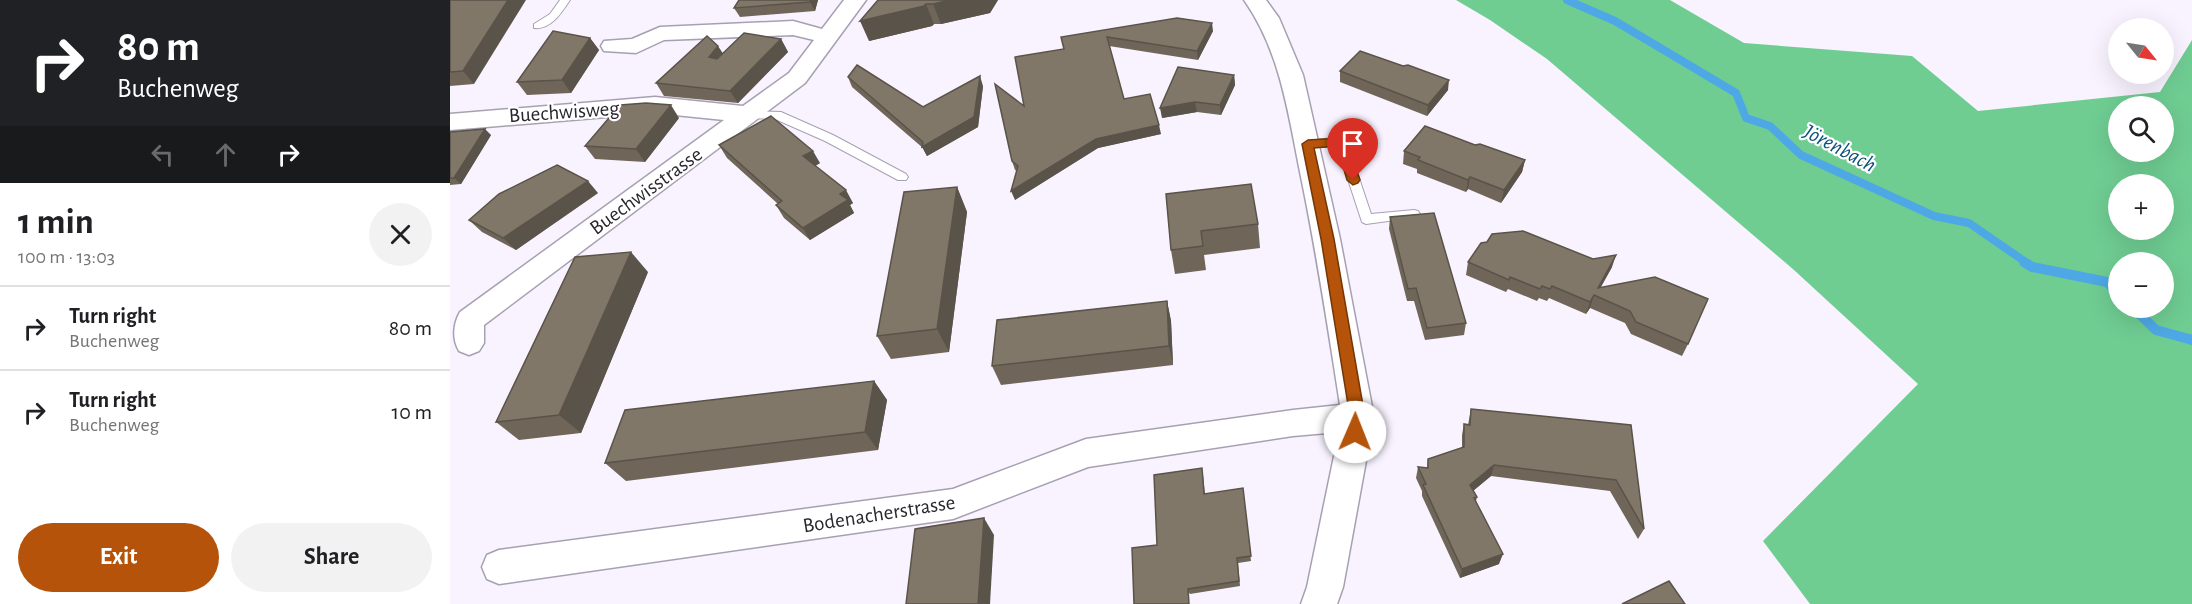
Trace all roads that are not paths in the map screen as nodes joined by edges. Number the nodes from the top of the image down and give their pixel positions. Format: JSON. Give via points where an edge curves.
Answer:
{"nodes":[{"id":1,"x":566,"y":0,"type":"edge"},
{"id":2,"x":855,"y":0,"type":"edge"},
{"id":3,"x":1255,"y":0,"type":"edge"},
{"id":4,"x":537,"y":26,"type":"dead end"},
{"id":5,"x":829,"y":37,"type":"junction"},
{"id":6,"x":612,"y":46,"type":"dead end"},
{"id":7,"x":750,"y":115,"type":"junction"},
{"id":8,"x":450,"y":122,"type":"edge"},
{"id":9,"x":1308,"y":144,"type":"junction"},
{"id":10,"x":902,"y":177,"type":"dead end"},
{"id":11,"x":1414,"y":214,"type":"edge"},
{"id":12,"x":469,"y":343,"type":"dead end"},
{"id":13,"x":1358,"y":417,"type":"junction"},
{"id":14,"x":499,"y":567,"type":"dead end"},
{"id":15,"x":1319,"y":604,"type":"edge"}],
"edges":[{"from":1,"to":4,"type":"lane","via":[[554,16]]},
{"from":2,"to":5,"type":"street","name":"Buechwisstrasse"},
{"from":3,"to":9,"type":"street","via":[[1268,18],[1292,75]]},
{"from":5,"to":6,"type":"street","via":[[793,28],[660,34],[636,46]]},
{"from":5,"to":7,"type":"street","name":"Buechwisstrasse","via":[[797,78]]},
{"from":7,"to":8,"type":"street","name":"Buechwisweg","via":[[655,105]]},
{"from":7,"to":10,"type":"lane","via":[[777,115]]},
{"from":7,"to":12,"type":"street","name":"Buechwisstrasse","via":[[470,320]]},
{"from":9,"to":11,"type":"lane","via":[[1341,142],[1366,219]]},
{"from":9,"to":13,"type":"street"},
{"from":13,"to":14,"type":"street","name":"Bodenacherstrasse","via":[[1086,453],[953,504]]},
{"from":13,"to":15,"type":"street"}]}
